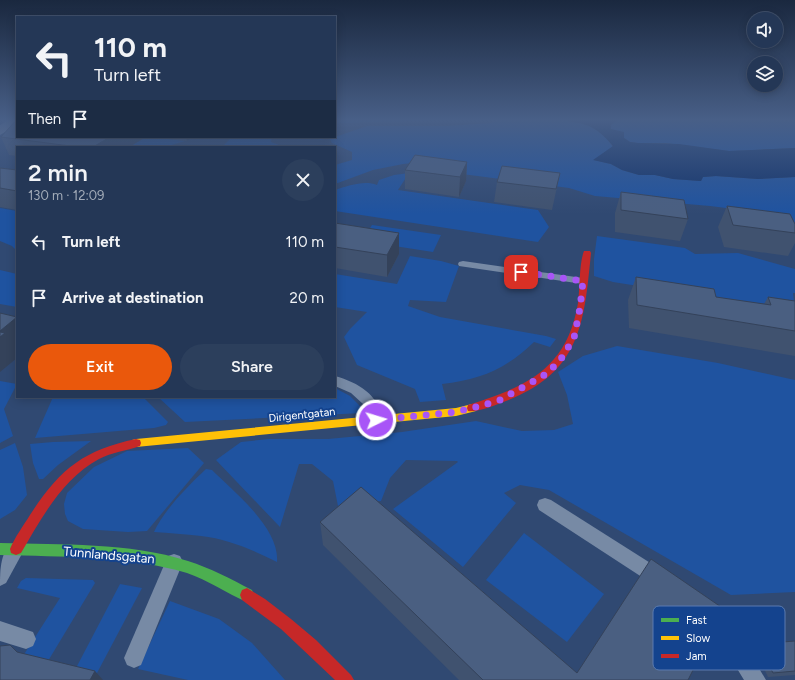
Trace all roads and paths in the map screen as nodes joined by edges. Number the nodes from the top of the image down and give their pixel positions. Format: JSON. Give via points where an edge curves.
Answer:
{"nodes":[{"id":1,"x":587,"y":254,"type":"dead end"},
{"id":2,"x":463,"y":264,"type":"dead end"},
{"id":3,"x":583,"y":281,"type":"junction"},
{"id":4,"x":336,"y":381,"type":"edge"},
{"id":5,"x":376,"y":420,"type":"junction"},
{"id":6,"x":545,"y":505,"type":"dead end"},
{"id":7,"x":8,"y":549,"type":"edge"},
{"id":8,"x":174,"y":562,"type":"junction"},
{"id":9,"x":0,"y":577,"type":"edge"},
{"id":10,"x":670,"y":585,"type":"edge"},
{"id":11,"x":692,"y":603,"type":"edge"},
{"id":12,"x":696,"y":606,"type":"edge"},
{"id":13,"x":0,"y":631,"type":"edge"},
{"id":14,"x":26,"y":639,"type":"dead end"},
{"id":15,"x":134,"y":658,"type":"dead end"},
{"id":16,"x":750,"y":670,"type":"edge"},
{"id":17,"x":346,"y":680,"type":"edge"},
{"id":18,"x":756,"y":680,"type":"edge"}],
"edges":[{"from":1,"to":3,"type":"street","name":"Dirigentgatan"},
{"from":2,"to":3,"type":"lane"},
{"from":3,"to":5,"type":"street","name":"Dirigentgatan","via":[[574,338],[559,362],[543,376],[500,400],[480,406],[456,412]]},
{"from":4,"to":5,"type":"lane","via":[[365,397],[371,404]]},
{"from":5,"to":7,"type":"street","name":"Dirigentgatan","via":[[120,445],[88,459],[70,473]]},
{"from":6,"to":10,"type":"lane"},
{"from":7,"to":8,"type":"street","name":"Tunnlandsgatan","via":[[136,555]]},
{"from":7,"to":9,"type":"lane"},
{"from":8,"to":15,"type":"lane"},
{"from":8,"to":17,"type":"street","name":"Tunnlandsgatan","via":[[227,583],[256,600],[297,630]]},
{"from":11,"to":12,"type":"lane"},
{"from":13,"to":14,"type":"lane"},
{"from":16,"to":18,"type":"lane"}]}
